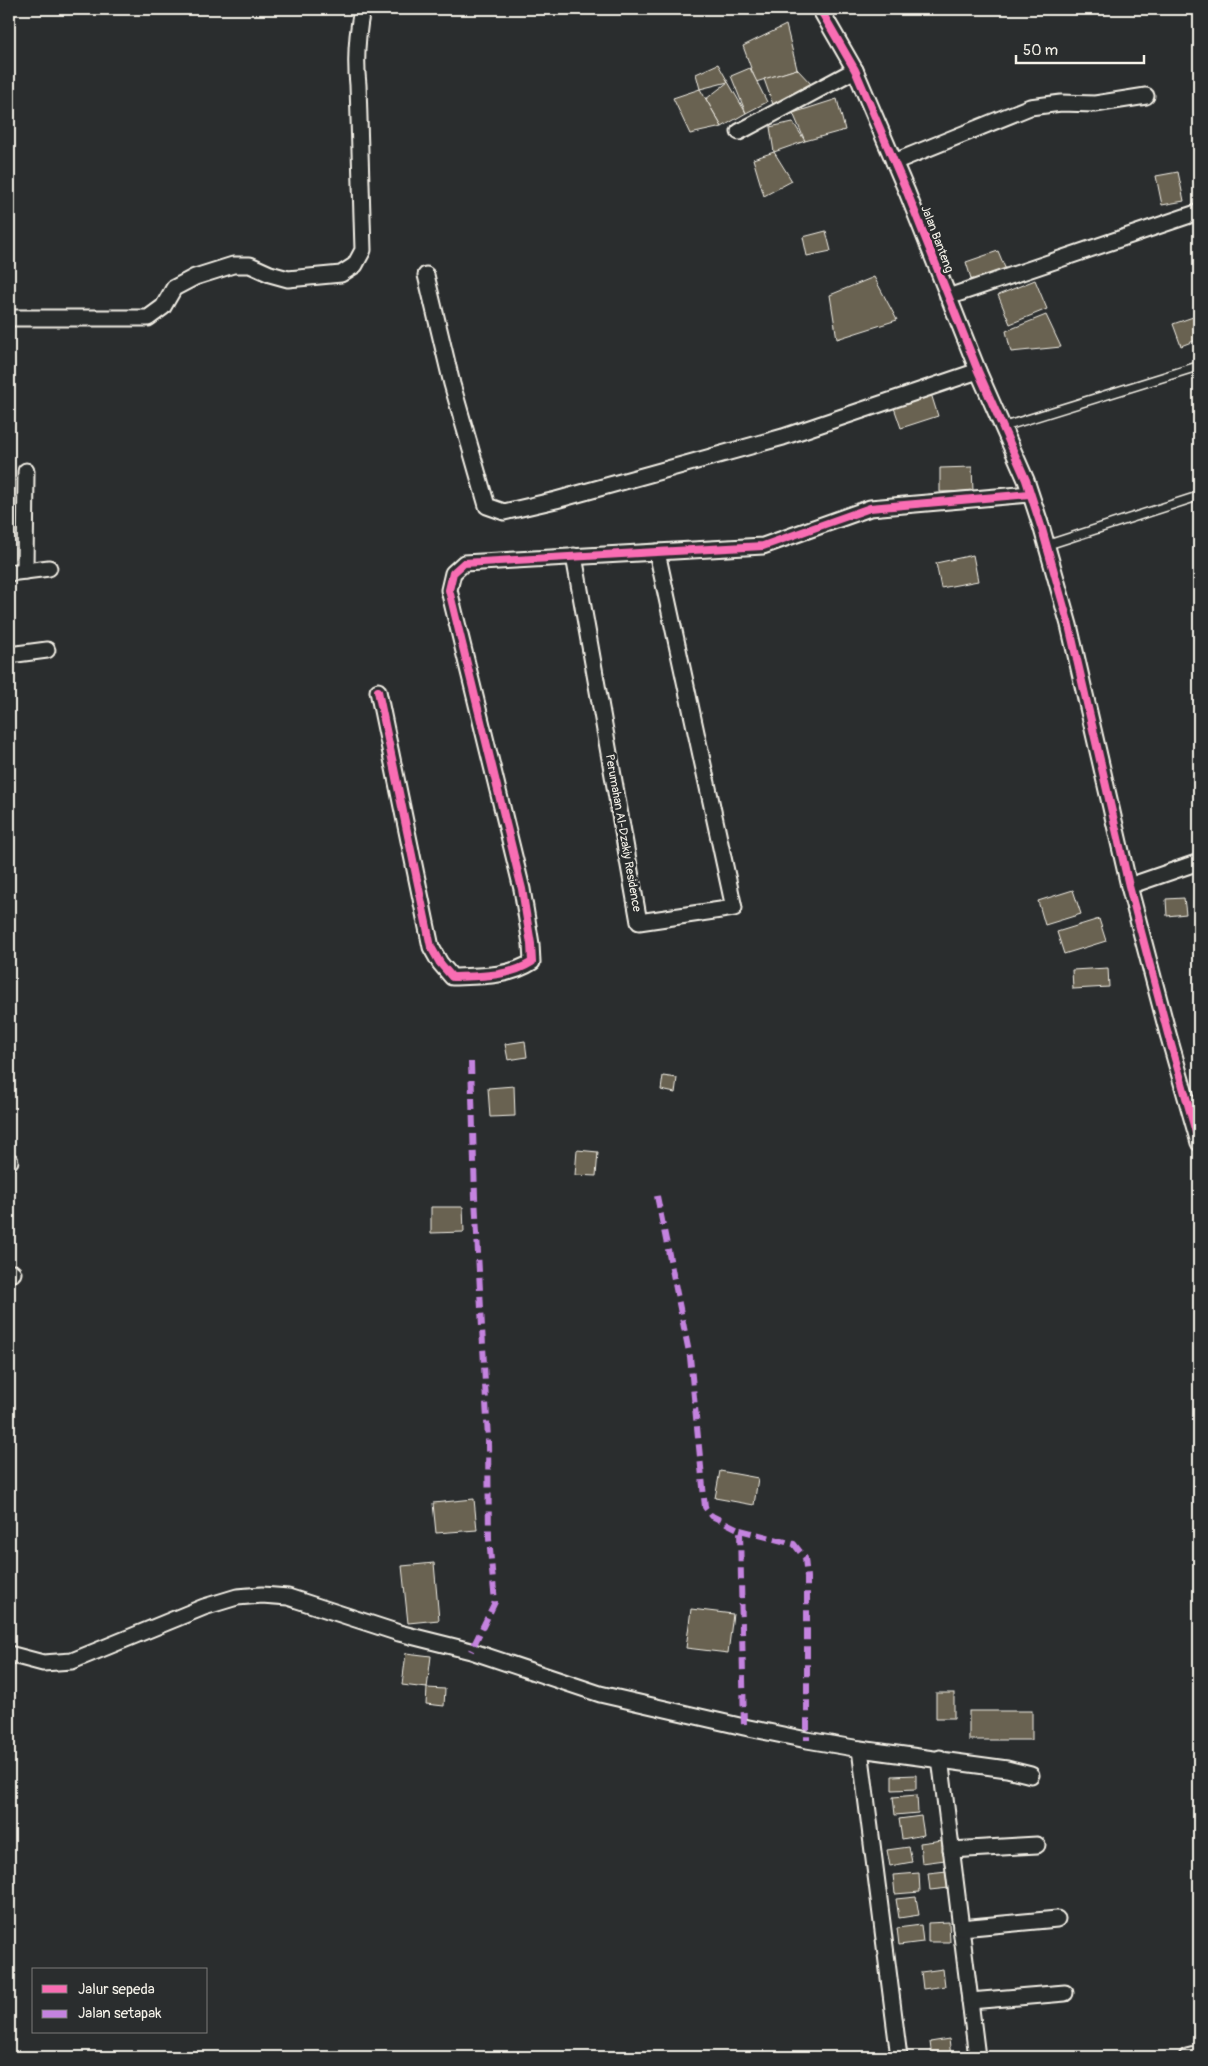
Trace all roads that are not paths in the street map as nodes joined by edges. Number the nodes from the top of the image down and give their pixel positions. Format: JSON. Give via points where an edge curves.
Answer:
{"nodes":[{"id":1,"x":362,"y":9,"type":"edge"},
{"id":2,"x":820,"y":9,"type":"edge"},
{"id":3,"x":855,"y":70,"type":"junction"},
{"id":4,"x":1146,"y":96,"type":"dead end"},
{"id":5,"x":739,"y":132,"type":"dead end"},
{"id":6,"x":894,"y":162,"type":"junction"},
{"id":7,"x":1199,"y":212,"type":"edge"},
{"id":8,"x":426,"y":275,"type":"dead end"},
{"id":9,"x":948,"y":297,"type":"junction"},
{"id":10,"x":9,"y":318,"type":"edge"},
{"id":11,"x":1199,"y":366,"type":"edge"},
{"id":12,"x":978,"y":372,"type":"junction"},
{"id":13,"x":1003,"y":427,"type":"junction"},
{"id":14,"x":26,"y":471,"type":"dead end"},
{"id":15,"x":1028,"y":487,"type":"junction"},
{"id":16,"x":1199,"y":496,"type":"edge"},
{"id":17,"x":1047,"y":545,"type":"junction"},
{"id":18,"x":657,"y":552,"type":"junction"},
{"id":19,"x":574,"y":556,"type":"junction"},
{"id":20,"x":49,"y":568,"type":"dead end"},
{"id":21,"x":25,"y":571,"type":"junction"},
{"id":22,"x":9,"y":573,"type":"edge"},
{"id":23,"x":47,"y":650,"type":"dead end"},
{"id":24,"x":9,"y":655,"type":"edge"},
{"id":25,"x":378,"y":691,"type":"dead end"},
{"id":26,"x":1199,"y":862,"type":"edge"},
{"id":27,"x":1129,"y":886,"type":"junction"},
{"id":28,"x":1199,"y":1143,"type":"edge"},
{"id":29,"x":9,"y":1654,"type":"edge"},
{"id":30,"x":860,"y":1749,"type":"junction"},
{"id":31,"x":940,"y":1758,"type":"junction"},
{"id":32,"x":1031,"y":1776,"type":"dead end"},
{"id":33,"x":1037,"y":1845,"type":"dead end"},
{"id":34,"x":951,"y":1850,"type":"junction"},
{"id":35,"x":1057,"y":1919,"type":"dead end"},
{"id":36,"x":961,"y":1928,"type":"junction"},
{"id":37,"x":1065,"y":1993,"type":"dead end"},
{"id":38,"x":970,"y":2001,"type":"junction"},
{"id":39,"x":1199,"y":2054,"type":"edge"},
{"id":40,"x":899,"y":2057,"type":"edge"},
{"id":41,"x":977,"y":2057,"type":"edge"},
{"id":42,"x":1187,"y":2057,"type":"edge"}],
"edges":[{"from":1,"to":10,"type":"street","via":[[355,62],[363,250],[355,265],[342,274],[288,279],[250,265],[233,265],[195,277],[174,288],[163,308],[148,318]]},
{"from":2,"to":3,"type":"street","name":"Jalan Banteng"},
{"from":3,"to":5,"type":"street"},
{"from":3,"to":6,"type":"street","name":"Jalan Banteng"},
{"from":4,"to":6,"type":"street","via":[[1095,104],[1061,102],[1030,107]]},
{"from":6,"to":9,"type":"street","name":"Jalan Banteng"},
{"from":7,"to":9,"type":"street"},
{"from":8,"to":12,"type":"street","via":[[452,384],[487,506],[504,512],[783,437]]},
{"from":9,"to":12,"type":"street","name":"Jalan Banteng"},
{"from":11,"to":13,"type":"lane"},
{"from":12,"to":13,"type":"street","name":"Jalan Banteng"},
{"from":13,"to":15,"type":"street","name":"Jalan Banteng"},
{"from":14,"to":21,"type":"street"},
{"from":15,"to":17,"type":"street","name":"Jalan Banteng"},
{"from":15,"to":18,"type":"street","via":[[870,508],[763,546]]},
{"from":16,"to":17,"type":"lane"},
{"from":17,"to":27,"type":"street","name":"Jalan Banteng","via":[[1069,625]]},
{"from":18,"to":19,"type":"street"},
{"from":18,"to":19,"type":"street","name":"Perumahan Al-Dzakiy Residence","via":[[734,908],[639,922]]},
{"from":19,"to":25,"type":"street","via":[[464,563],[453,573],[450,590],[522,889],[532,962],[521,969],[452,977],[431,948]]},
{"from":20,"to":21,"type":"street"},
{"from":21,"to":22,"type":"street"},
{"from":23,"to":24,"type":"street"},
{"from":26,"to":27,"type":"street"},
{"from":27,"to":28,"type":"street","name":"Jalan Banteng"},
{"from":29,"to":30,"type":"street","via":[[43,1663],[72,1661],[204,1607],[237,1597],[288,1597],[600,1694]]},
{"from":30,"to":31,"type":"street"},
{"from":30,"to":40,"type":"street"},
{"from":31,"to":32,"type":"street"},
{"from":31,"to":34,"type":"street"},
{"from":33,"to":34,"type":"street"},
{"from":34,"to":36,"type":"street"},
{"from":35,"to":36,"type":"street"},
{"from":36,"to":38,"type":"street"},
{"from":37,"to":38,"type":"street"},
{"from":38,"to":41,"type":"street"},
{"from":39,"to":42,"type":"street"}]}
